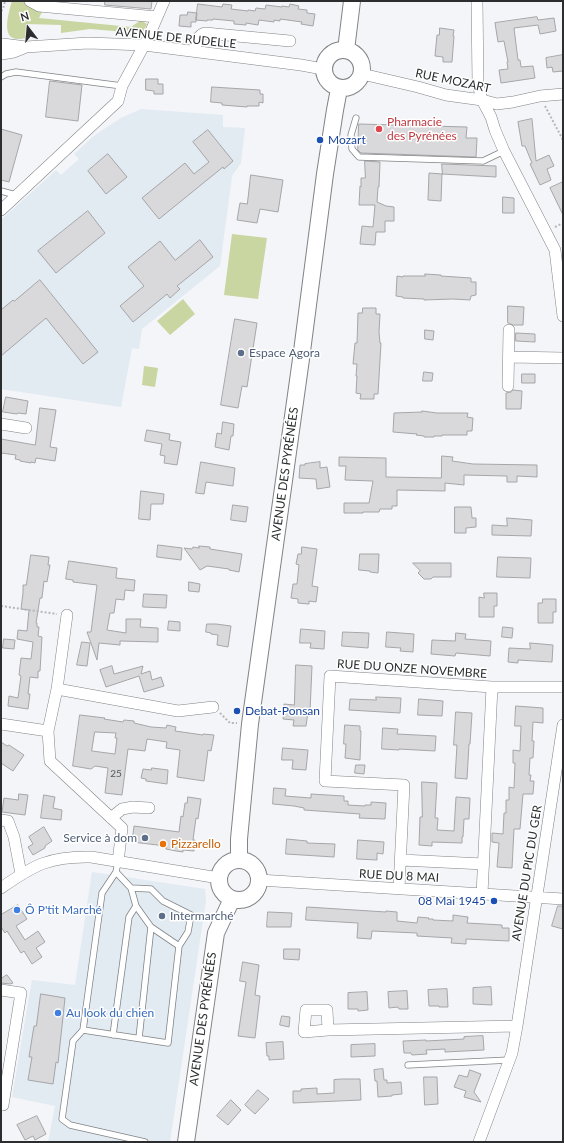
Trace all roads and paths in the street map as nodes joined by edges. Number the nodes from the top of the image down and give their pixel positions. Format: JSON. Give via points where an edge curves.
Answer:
{"nodes":[{"id":1,"x":5,"y":1,"type":"edge"},
{"id":2,"x":30,"y":1,"type":"edge"},
{"id":3,"x":164,"y":1,"type":"edge"},
{"id":4,"x":352,"y":1,"type":"edge"},
{"id":5,"x":477,"y":1,"type":"edge"},
{"id":6,"x":1,"y":11,"type":"edge"},
{"id":7,"x":157,"y":17,"type":"junction"},
{"id":8,"x":290,"y":41,"type":"dead end"},
{"id":9,"x":144,"y":45,"type":"junction"},
{"id":10,"x":2,"y":49,"type":"edge"},
{"id":11,"x":346,"y":50,"type":"junction"},
{"id":12,"x":195,"y":51,"type":"junction"},
{"id":13,"x":323,"y":69,"type":"junction"},
{"id":14,"x":362,"y":74,"type":"junction"},
{"id":15,"x":1,"y":77,"type":"edge"},
{"id":16,"x":122,"y":86,"type":"junction"},
{"id":17,"x":339,"y":89,"type":"junction"},
{"id":18,"x":563,"y":94,"type":"edge"},
{"id":19,"x":540,"y":96,"type":"junction"},
{"id":20,"x":482,"y":100,"type":"junction"},
{"id":21,"x":356,"y":118,"type":"dead end"},
{"id":22,"x":563,"y":140,"type":"edge"},
{"id":23,"x":504,"y":151,"type":"junction"},
{"id":24,"x":1,"y":191,"type":"edge"},
{"id":25,"x":17,"y":196,"type":"junction"},
{"id":26,"x":1,"y":210,"type":"edge"},
{"id":27,"x":559,"y":252,"type":"edge"},
{"id":28,"x":563,"y":316,"type":"edge"},
{"id":29,"x":509,"y":330,"type":"dead end"},
{"id":30,"x":509,"y":357,"type":"junction"},
{"id":31,"x":563,"y":358,"type":"edge"},
{"id":32,"x":508,"y":386,"type":"dead end"},
{"id":33,"x":1,"y":424,"type":"edge"},
{"id":34,"x":26,"y":428,"type":"dead end"},
{"id":35,"x":1,"y":606,"type":"edge"},
{"id":36,"x":67,"y":615,"type":"joint"},
{"id":37,"x":492,"y":687,"type":"junction"},
{"id":38,"x":563,"y":687,"type":"edge"},
{"id":39,"x":57,"y":689,"type":"junction"},
{"id":40,"x":213,"y":707,"type":"joint"},
{"id":41,"x":237,"y":723,"type":"dead end"},
{"id":42,"x":1,"y":724,"type":"edge"},
{"id":43,"x":563,"y":725,"type":"edge"},
{"id":44,"x":48,"y":731,"type":"junction"},
{"id":45,"x":149,"y":808,"type":"dead end"},
{"id":46,"x":111,"y":818,"type":"junction"},
{"id":47,"x":1,"y":820,"type":"edge"},
{"id":48,"x":239,"y":860,"type":"junction"},
{"id":49,"x":401,"y":860,"type":"junction"},
{"id":50,"x":484,"y":864,"type":"junction"},
{"id":51,"x":117,"y":867,"type":"junction"},
{"id":52,"x":21,"y":874,"type":"junction"},
{"id":53,"x":219,"y":878,"type":"junction"},
{"id":54,"x":259,"y":880,"type":"junction"},
{"id":55,"x":1,"y":888,"type":"edge"},
{"id":56,"x":131,"y":888,"type":"junction"},
{"id":57,"x":399,"y":888,"type":"junction"},
{"id":58,"x":482,"y":894,"type":"junction"},
{"id":59,"x":537,"y":897,"type":"junction"},
{"id":60,"x":232,"y":899,"type":"junction"},
{"id":61,"x":563,"y":899,"type":"edge"},
{"id":62,"x":136,"y":906,"type":"junction"},
{"id":63,"x":151,"y":927,"type":"junction"},
{"id":64,"x":179,"y":946,"type":"junction"},
{"id":65,"x":1,"y":990,"type":"edge"},
{"id":66,"x":517,"y":1026,"type":"junction"},
{"id":67,"x":83,"y":1030,"type":"junction"},
{"id":68,"x":328,"y":1030,"type":"dead end"},
{"id":69,"x":113,"y":1035,"type":"junction"},
{"id":70,"x":139,"y":1038,"type":"junction"},
{"id":71,"x":509,"y":1060,"type":"junction"},
{"id":72,"x":408,"y":1065,"type":"dead end"},
{"id":73,"x":1,"y":1105,"type":"edge"},
{"id":74,"x":145,"y":1142,"type":"edge"},
{"id":75,"x":186,"y":1142,"type":"edge"},
{"id":76,"x":479,"y":1142,"type":"edge"}],
"edges":[{"from":1,"to":6,"type":"path"},
{"from":2,"to":7,"type":"street","via":[[39,6]]},
{"from":3,"to":7,"type":"street"},
{"from":4,"to":11,"type":"main road"},
{"from":5,"to":20,"type":"street","via":[[478,84]]},
{"from":7,"to":9,"type":"street"},
{"from":8,"to":12,"type":"street","via":[[205,33],[198,37]]},
{"from":9,"to":10,"type":"street","name":"AVENUE DE RUDELLE","via":[[88,43]]},
{"from":9,"to":12,"type":"street","name":"AVENUE DE RUDELLE"},
{"from":9,"to":16,"type":"street"},
{"from":11,"to":13,"type":"main road","via":[[335,51],[326,58]]},
{"from":11,"to":14,"type":"main road","via":[[356,54],[362,63]]},
{"from":12,"to":13,"type":"street","name":"AVENUE DE RUDELLE"},
{"from":13,"to":17,"type":"main road","via":[[327,82]]},
{"from":14,"to":17,"type":"main road","via":[[358,83],[349,88]]},
{"from":14,"to":20,"type":"street","name":"RUE MOZART","via":[[446,95]]},
{"from":15,"to":16,"type":"lane","via":[[16,72]]},
{"from":16,"to":25,"type":"street","via":[[118,101]]},
{"from":17,"to":48,"type":"main road","name":"AVENUE DES PYRÉNÉES","via":[[325,174],[250,724]]},
{"from":18,"to":19,"type":"street","name":"RUE MOZART"},
{"from":19,"to":20,"type":"street","name":"RUE MOZART","via":[[497,104]]},
{"from":19,"to":22,"type":"path"},
{"from":20,"to":23,"type":"street"},
{"from":21,"to":23,"type":"lane","via":[[351,135],[352,149],[359,157],[483,161]]},
{"from":23,"to":27,"type":"street"},
{"from":24,"to":25,"type":"lane"},
{"from":25,"to":26,"type":"street"},
{"from":27,"to":28,"type":"street"},
{"from":29,"to":30,"type":"street"},
{"from":30,"to":31,"type":"street"},
{"from":30,"to":32,"type":"street"},
{"from":33,"to":34,"type":"street"},
{"from":35,"to":36,"type":"path"},
{"from":36,"to":39,"type":"street"},
{"from":37,"to":38,"type":"street","name":"RUE DU ONZE NOVEMBRE"},
{"from":37,"to":49,"type":"street","name":"RUE DU ONZE NOVEMBRE","via":[[330,676],[325,781],[404,785]]},
{"from":37,"to":50,"type":"street","name":"RUE DU ONZE NOVEMBRE"},
{"from":39,"to":40,"type":"street","via":[[178,711]]},
{"from":39,"to":44,"type":"street"},
{"from":40,"to":41,"type":"path","via":[[230,722]]},
{"from":42,"to":44,"type":"street"},
{"from":43,"to":59,"type":"street","name":"AVENUE DU PIC DU GER"},
{"from":44,"to":46,"type":"street","via":[[50,762]]},
{"from":45,"to":46,"type":"street","via":[[122,809]]},
{"from":46,"to":51,"type":"street","via":[[122,828]]},
{"from":47,"to":52,"type":"street","via":[[8,821],[12,831]]},
{"from":48,"to":53,"type":"main road","via":[[225,865]]},
{"from":48,"to":54,"type":"main road","via":[[255,868]]},
{"from":49,"to":50,"type":"street"},
{"from":49,"to":57,"type":"street","name":"RUE DU ONZE NOVEMBRE"},
{"from":50,"to":58,"type":"street","name":"RUE DU ONZE NOVEMBRE"},
{"from":51,"to":52,"type":"street","via":[[91,857],[74,856],[40,864]]},
{"from":51,"to":53,"type":"street"},
{"from":51,"to":56,"type":"lane"},
{"from":51,"to":67,"type":"lane","via":[[102,892]]},
{"from":52,"to":55,"type":"street"},
{"from":53,"to":60,"type":"main road","via":[[222,891]]},
{"from":54,"to":57,"type":"street","name":"RUE DU 8 MAI"},
{"from":54,"to":60,"type":"main road","via":[[255,892],[250,896]]},
{"from":56,"to":62,"type":"lane"},
{"from":56,"to":64,"type":"lane","via":[[151,889],[164,900],[191,914],[188,932]]},
{"from":57,"to":58,"type":"street","name":"RUE DU 8 MAI"},
{"from":58,"to":59,"type":"street","name":"RUE DU 8 MAI"},
{"from":59,"to":61,"type":"street","name":"RUE DU 8 MAI"},
{"from":59,"to":66,"type":"street","name":"AVENUE DU PIC DU GER"},
{"from":60,"to":75,"type":"main road","name":"AVENUE DES PYRÉNÉES","via":[[216,933]]},
{"from":62,"to":63,"type":"lane"},
{"from":62,"to":69,"type":"lane","via":[[129,917]]},
{"from":63,"to":64,"type":"lane"},
{"from":63,"to":70,"type":"lane"},
{"from":64,"to":70,"type":"lane","via":[[168,1043]]},
{"from":65,"to":73,"type":"street","via":[[21,993]]},
{"from":66,"to":68,"type":"street"},
{"from":66,"to":71,"type":"street","name":"AVENUE DU PIC DU GER"},
{"from":67,"to":69,"type":"lane"},
{"from":67,"to":74,"type":"lane","via":[[73,1041],[62,1119],[70,1125]]},
{"from":69,"to":70,"type":"lane"},
{"from":71,"to":72,"type":"lane"},
{"from":71,"to":76,"type":"street","name":"AVENUE DU PIC DU GER"}]}
